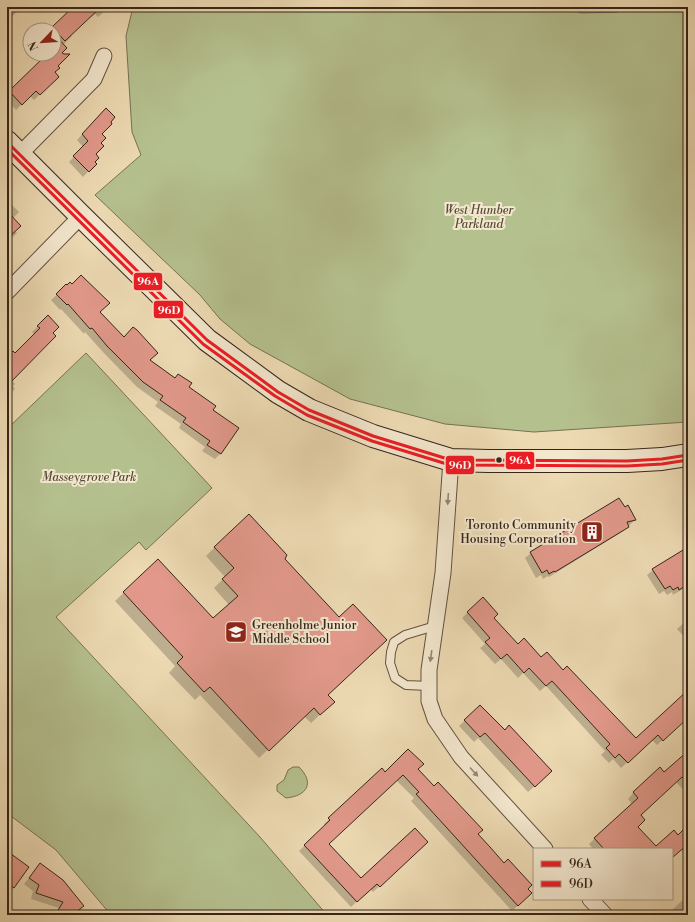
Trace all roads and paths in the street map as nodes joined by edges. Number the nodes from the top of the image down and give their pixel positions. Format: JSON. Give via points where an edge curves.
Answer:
{"nodes":[{"id":1,"x":104,"y":56,"type":"dead end"},
{"id":2,"x":13,"y":148,"type":"edge"},
{"id":3,"x":81,"y":216,"type":"junction"},
{"id":4,"x":7,"y":292,"type":"edge"},
{"id":5,"x":688,"y":455,"type":"edge"},
{"id":6,"x":451,"y":460,"type":"junction"},
{"id":7,"x":435,"y":626,"type":"junction"},
{"id":8,"x":429,"y":686,"type":"junction"},
{"id":9,"x":544,"y":848,"type":"edge"},
{"id":10,"x":591,"y":900,"type":"edge"},
{"id":11,"x":605,"y":915,"type":"edge"}],
"edges":[{"from":1,"to":2,"type":"street","via":[[94,79]]},
{"from":2,"to":3,"type":"street"},
{"from":3,"to":4,"type":"street"},
{"from":3,"to":6,"type":"street","via":[[207,340],[278,392],[309,410],[373,436]]},
{"from":5,"to":6,"type":"street","via":[[627,461]]},
{"from":6,"to":7,"type":"street","one_way":true,"via":[[443,573]]},
{"from":7,"to":8,"type":"street","one_way":true},
{"from":7,"to":8,"type":"lane","via":[[404,635],[394,642],[391,652],[390,663],[395,678],[406,685]]},
{"from":8,"to":9,"type":"street","one_way":true,"via":[[429,701],[435,719],[461,757]]},
{"from":10,"to":11,"type":"street"}]}
